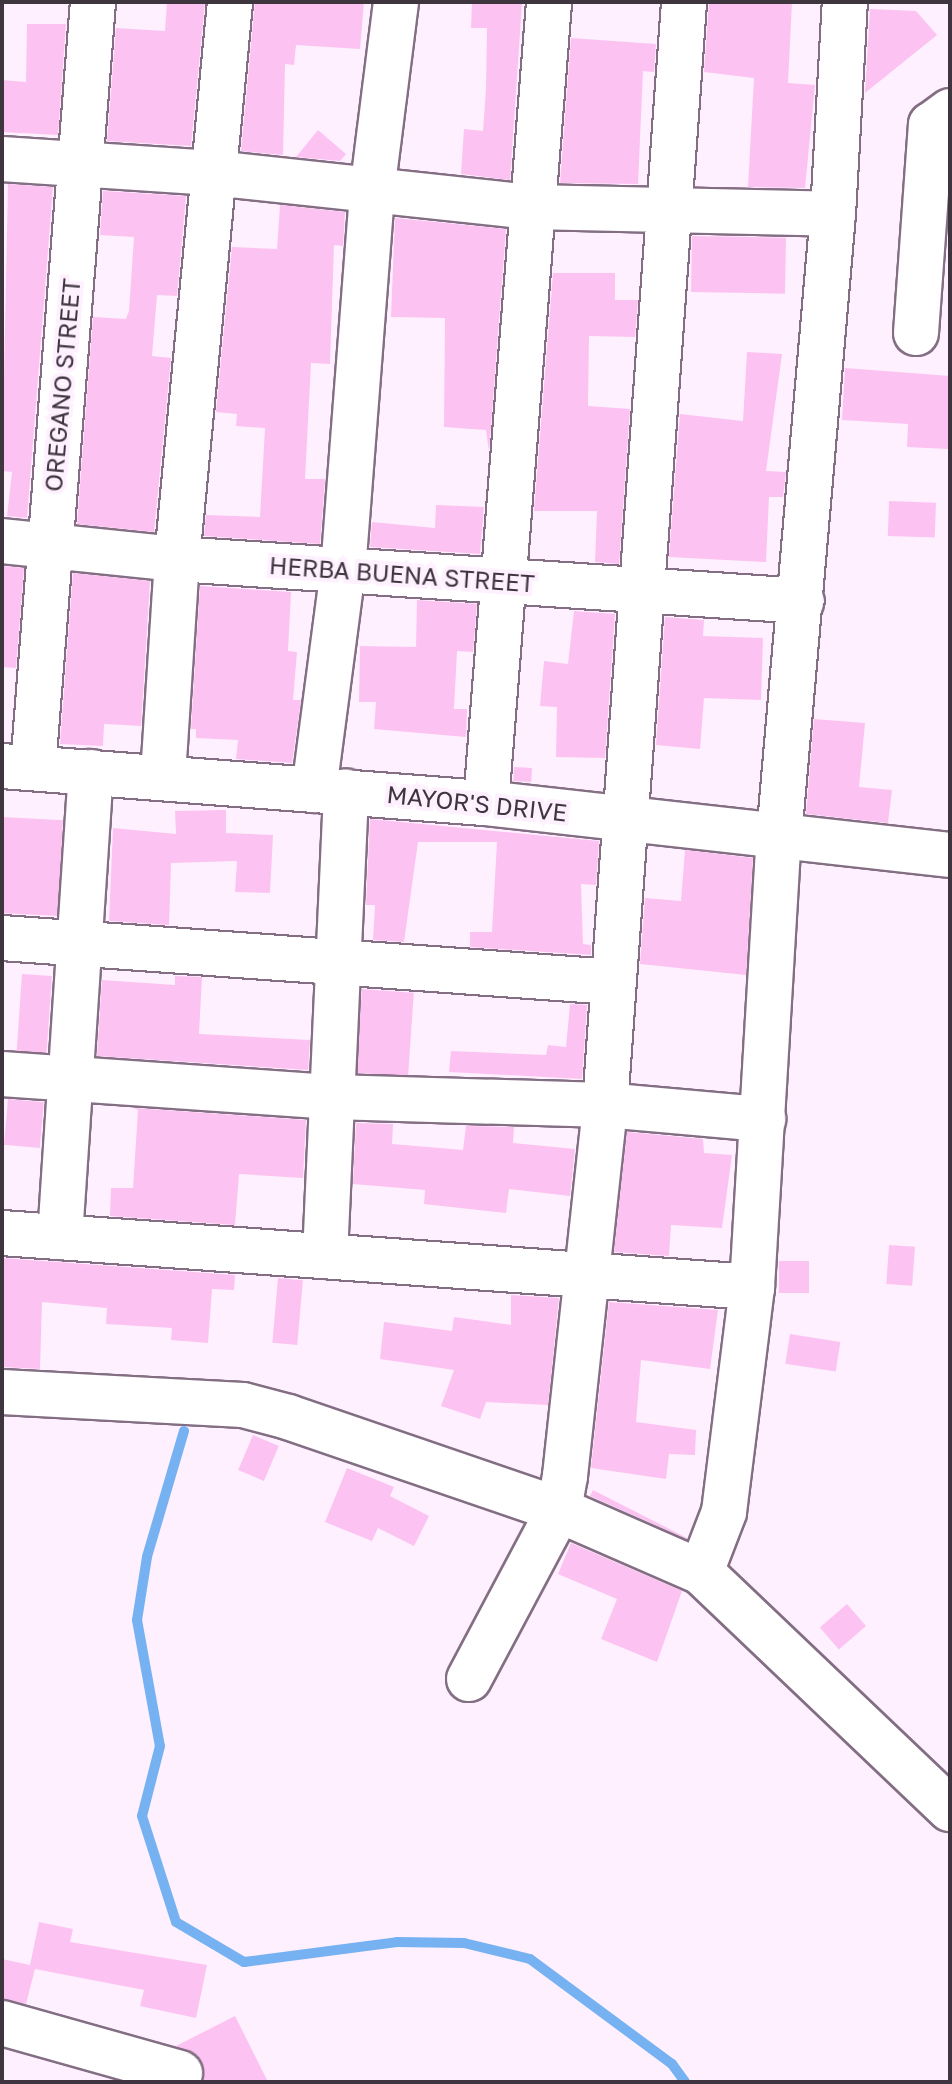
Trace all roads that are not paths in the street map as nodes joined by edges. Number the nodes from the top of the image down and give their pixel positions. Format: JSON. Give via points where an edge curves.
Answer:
{"nodes":[{"id":1,"x":93,"y":2,"type":"edge"},
{"id":2,"x":230,"y":2,"type":"edge"},
{"id":3,"x":396,"y":2,"type":"edge"},
{"id":4,"x":549,"y":2,"type":"edge"},
{"id":5,"x":684,"y":2,"type":"edge"},
{"id":6,"x":847,"y":4,"type":"edge"},
{"id":7,"x":950,"y":111,"type":"edge"},
{"id":8,"x":2,"y":159,"type":"edge"},
{"id":9,"x":80,"y":165,"type":"junction"},
{"id":10,"x":213,"y":173,"type":"junction"},
{"id":11,"x":372,"y":192,"type":"junction"},
{"id":12,"x":531,"y":207,"type":"junction"},
{"id":13,"x":668,"y":207,"type":"junction"},
{"id":14,"x":833,"y":214,"type":"junction"},
{"id":15,"x":936,"y":273,"type":"edge"},
{"id":16,"x":916,"y":333,"type":"dead end"},
{"id":17,"x":2,"y":541,"type":"edge"},
{"id":18,"x":49,"y":545,"type":"junction"},
{"id":19,"x":177,"y":559,"type":"junction"},
{"id":20,"x":343,"y":571,"type":"junction"},
{"id":21,"x":503,"y":581,"type":"junction"},
{"id":22,"x":640,"y":586,"type":"junction"},
{"id":23,"x":802,"y":601,"type":"junction"},
{"id":24,"x":18,"y":767,"type":"edge"},
{"id":25,"x":91,"y":772,"type":"junction"},
{"id":26,"x":163,"y":776,"type":"junction"},
{"id":27,"x":330,"y":790,"type":"junction"},
{"id":28,"x":486,"y":803,"type":"junction"},
{"id":29,"x":625,"y":819,"type":"junction"},
{"id":30,"x":779,"y":837,"type":"junction"},
{"id":31,"x":950,"y":855,"type":"edge"},
{"id":32,"x":2,"y":938,"type":"edge"},
{"id":33,"x":79,"y":945,"type":"junction"},
{"id":34,"x":339,"y":959,"type":"junction"},
{"id":35,"x":613,"y":982,"type":"junction"},
{"id":36,"x":2,"y":1074,"type":"edge"},
{"id":37,"x":69,"y":1079,"type":"junction"},
{"id":38,"x":333,"y":1097,"type":"junction"},
{"id":39,"x":605,"y":1105,"type":"junction"},
{"id":40,"x":763,"y":1119,"type":"junction"},
{"id":41,"x":2,"y":1233,"type":"edge"},
{"id":42,"x":60,"y":1237,"type":"junction"},
{"id":43,"x":325,"y":1256,"type":"junction"},
{"id":44,"x":590,"y":1274,"type":"junction"},
{"id":45,"x":752,"y":1287,"type":"junction"},
{"id":46,"x":2,"y":1392,"type":"edge"},
{"id":47,"x":559,"y":1510,"type":"junction"},
{"id":48,"x":701,"y":1572,"type":"junction"},
{"id":49,"x":469,"y":1679,"type":"dead end"},
{"id":50,"x":950,"y":1809,"type":"edge"},
{"id":51,"x":2,"y":2023,"type":"edge"},
{"id":52,"x":180,"y":2073,"type":"dead end"}],
"edges":[{"from":1,"to":9,"type":"street","name":"OREGANO STREET"},
{"from":2,"to":10,"type":"street"},
{"from":3,"to":11,"type":"street"},
{"from":4,"to":12,"type":"street"},
{"from":5,"to":13,"type":"street"},
{"from":6,"to":14,"type":"street"},
{"from":7,"to":15,"type":"street","via":[[931,125]]},
{"from":8,"to":9,"type":"street"},
{"from":9,"to":10,"type":"street"},
{"from":9,"to":18,"type":"street","name":"OREGANO STREET"},
{"from":10,"to":11,"type":"street"},
{"from":10,"to":19,"type":"street"},
{"from":11,"to":12,"type":"street"},
{"from":11,"to":20,"type":"street"},
{"from":12,"to":13,"type":"street"},
{"from":12,"to":21,"type":"street"},
{"from":13,"to":14,"type":"street"},
{"from":13,"to":22,"type":"street"},
{"from":14,"to":23,"type":"street"},
{"from":15,"to":16,"type":"street"},
{"from":17,"to":18,"type":"street","name":"HERBA BUENA STREET"},
{"from":18,"to":19,"type":"street","name":"HERBA BUENA STREET"},
{"from":18,"to":24,"type":"street","name":"OREGANO STREET"},
{"from":19,"to":20,"type":"street","name":"HERBA BUENA STREET"},
{"from":19,"to":26,"type":"street"},
{"from":20,"to":21,"type":"street","name":"HERBA BUENA STREET"},
{"from":20,"to":27,"type":"street"},
{"from":21,"to":22,"type":"street","name":"HERBA BUENA STREET"},
{"from":21,"to":28,"type":"street"},
{"from":22,"to":23,"type":"street","name":"HERBA BUENA STREET"},
{"from":22,"to":29,"type":"street"},
{"from":23,"to":30,"type":"street"},
{"from":24,"to":25,"type":"street","name":"MAYOR'S DRIVE"},
{"from":25,"to":26,"type":"street","name":"MAYOR'S DRIVE"},
{"from":25,"to":33,"type":"street"},
{"from":26,"to":27,"type":"street","name":"MAYOR'S DRIVE"},
{"from":27,"to":28,"type":"street","name":"MAYOR'S DRIVE"},
{"from":27,"to":34,"type":"street"},
{"from":28,"to":29,"type":"street","name":"MAYOR'S DRIVE"},
{"from":29,"to":30,"type":"street","name":"MAYOR'S DRIVE"},
{"from":29,"to":35,"type":"street"},
{"from":30,"to":31,"type":"street","name":"MAYOR'S DRIVE"},
{"from":30,"to":40,"type":"street"},
{"from":32,"to":33,"type":"street"},
{"from":33,"to":34,"type":"street"},
{"from":33,"to":37,"type":"street"},
{"from":34,"to":35,"type":"street"},
{"from":34,"to":38,"type":"street"},
{"from":35,"to":39,"type":"street"},
{"from":36,"to":37,"type":"street"},
{"from":37,"to":38,"type":"street"},
{"from":37,"to":42,"type":"street"},
{"from":38,"to":39,"type":"street"},
{"from":38,"to":43,"type":"street"},
{"from":39,"to":40,"type":"street"},
{"from":39,"to":44,"type":"street"},
{"from":40,"to":45,"type":"street"},
{"from":41,"to":42,"type":"street"},
{"from":42,"to":43,"type":"street"},
{"from":43,"to":44,"type":"street"},
{"from":44,"to":45,"type":"street"},
{"from":44,"to":47,"type":"street"},
{"from":45,"to":48,"type":"street","via":[[724,1512]]},
{"from":46,"to":47,"type":"street","via":[[243,1405]]},
{"from":47,"to":48,"type":"street"},
{"from":47,"to":49,"type":"street"},
{"from":48,"to":50,"type":"street"},
{"from":51,"to":52,"type":"street"}]}
